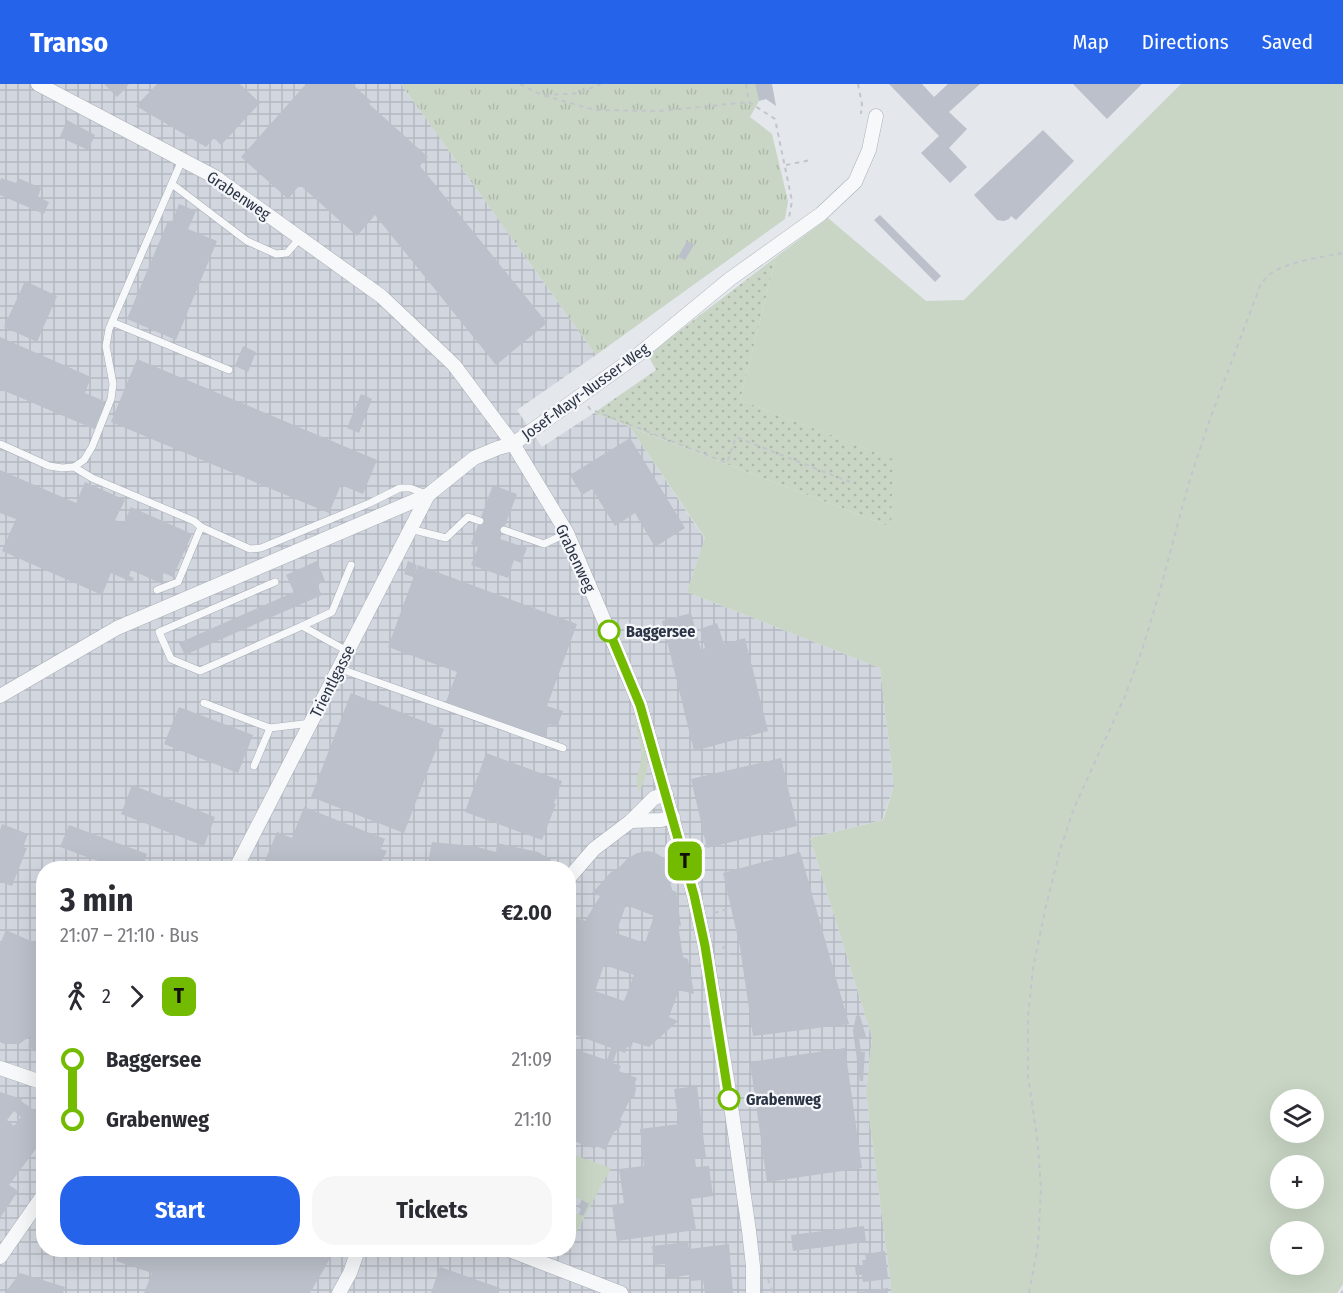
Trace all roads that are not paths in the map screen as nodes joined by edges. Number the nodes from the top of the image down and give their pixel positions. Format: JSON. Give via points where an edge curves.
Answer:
{"nodes":[{"id":1,"x":38,"y":84,"type":"edge"},
{"id":2,"x":876,"y":116,"type":"dead end"},
{"id":3,"x":182,"y":159,"type":"junction"},
{"id":4,"x":172,"y":184,"type":"junction"},
{"id":5,"x":300,"y":238,"type":"junction"},
{"id":6,"x":112,"y":322,"type":"junction"},
{"id":7,"x":229,"y":370,"type":"dead end"},
{"id":8,"x":0,"y":444,"type":"edge"},
{"id":9,"x":513,"y":444,"type":"junction"},
{"id":10,"x":74,"y":467,"type":"junction"},
{"id":11,"x":428,"y":495,"type":"junction"},
{"id":12,"x":480,"y":521,"type":"dead end"},
{"id":13,"x":201,"y":527,"type":"junction"},
{"id":14,"x":410,"y":528,"type":"junction"},
{"id":15,"x":504,"y":530,"type":"dead end"},
{"id":16,"x":567,"y":533,"type":"junction"},
{"id":17,"x":351,"y":565,"type":"dead end"},
{"id":18,"x":275,"y":582,"type":"dead end"},
{"id":19,"x":157,"y":590,"type":"dead end"},
{"id":20,"x":302,"y":626,"type":"junction"},
{"id":21,"x":347,"y":651,"type":"junction"},
{"id":22,"x":338,"y":668,"type":"junction"},
{"id":23,"x":0,"y":696,"type":"edge"},
{"id":24,"x":204,"y":703,"type":"dead end"},
{"id":25,"x":311,"y":723,"type":"junction"},
{"id":26,"x":270,"y":728,"type":"junction"},
{"id":27,"x":563,"y":748,"type":"dead end"},
{"id":28,"x":254,"y":766,"type":"dead end"},
{"id":29,"x":666,"y":794,"type":"junction"},
{"id":30,"x":672,"y":817,"type":"junction"},
{"id":31,"x":631,"y":820,"type":"junction"},
{"id":32,"x":240,"y":861,"type":"edge"},
{"id":33,"x":576,"y":870,"type":"edge"},
{"id":34,"x":0,"y":1068,"type":"edge"},
{"id":35,"x":36,"y":1080,"type":"edge"},
{"id":36,"x":36,"y":1205,"type":"edge"},
{"id":37,"x":0,"y":1257,"type":"edge"},
{"id":38,"x":356,"y":1257,"type":"edge"},
{"id":39,"x":363,"y":1257,"type":"edge"},
{"id":40,"x":527,"y":1257,"type":"edge"},
{"id":41,"x":753,"y":1266,"type":"junction"},
{"id":42,"x":350,"y":1273,"type":"junction"},
{"id":43,"x":339,"y":1293,"type":"edge"},
{"id":44,"x":621,"y":1293,"type":"edge"},
{"id":45,"x":753,"y":1293,"type":"edge"},
{"id":46,"x":762,"y":1293,"type":"edge"}],
"edges":[{"from":1,"to":3,"type":"street","name":"Grabenweg"},
{"from":2,"to":9,"type":"street","name":"Josef-Mayr-Nusser-Weg","via":[[855,182],[821,214],[730,279],[639,354]]},
{"from":3,"to":4,"type":"lane"},
{"from":3,"to":5,"type":"street","name":"Grabenweg","via":[[215,177]]},
{"from":4,"to":5,"type":"lane","via":[[247,241],[276,254],[287,253]]},
{"from":4,"to":6,"type":"lane"},
{"from":5,"to":9,"type":"street","name":"Grabenweg","via":[[381,296],[454,365]]},
{"from":6,"to":7,"type":"lane"},
{"from":6,"to":10,"type":"lane","via":[[106,346],[111,399],[92,447]]},
{"from":8,"to":10,"type":"lane","via":[[49,466]]},
{"from":9,"to":11,"type":"street","name":"Josef-Mayr-Nusser-Weg","via":[[474,458]]},
{"from":9,"to":16,"type":"street","name":"Grabenweg"},
{"from":10,"to":13,"type":"lane"},
{"from":11,"to":13,"type":"lane","via":[[400,488],[261,548],[250,549]]},
{"from":11,"to":14,"type":"street","name":"Trientlgasse"},
{"from":11,"to":23,"type":"street","name":"Josef-Mayr-Nusser-Weg","via":[[117,628]]},
{"from":12,"to":14,"type":"lane","via":[[468,517],[446,538]]},
{"from":13,"to":19,"type":"lane","via":[[177,582]]},
{"from":14,"to":21,"type":"street","name":"Trientlgasse"},
{"from":15,"to":16,"type":"lane","via":[[544,544]]},
{"from":16,"to":29,"type":"street","name":"Grabenweg","via":[[640,705]]},
{"from":17,"to":20,"type":"lane","via":[[332,612]]},
{"from":18,"to":20,"type":"lane","via":[[159,632],[171,659],[200,670]]},
{"from":20,"to":21,"type":"lane"},
{"from":21,"to":22,"type":"street","name":"Trientlgasse"},
{"from":22,"to":25,"type":"street","name":"Trientlgasse"},
{"from":22,"to":27,"type":"lane"},
{"from":24,"to":26,"type":"lane"},
{"from":25,"to":26,"type":"lane"},
{"from":25,"to":32,"type":"street","name":"Trientlgasse"},
{"from":26,"to":28,"type":"lane"},
{"from":29,"to":30,"type":"street","name":"Grabenweg"},
{"from":29,"to":31,"type":"street","via":[[654,798]]},
{"from":30,"to":31,"type":"street"},
{"from":30,"to":41,"type":"street","name":"Grabenweg","via":[[705,946]]},
{"from":31,"to":33,"type":"street","via":[[594,849]]},
{"from":34,"to":35,"type":"street"},
{"from":36,"to":37,"type":"street"},
{"from":38,"to":42,"type":"street"},
{"from":39,"to":42,"type":"street"},
{"from":40,"to":44,"type":"street"},
{"from":41,"to":45,"type":"street","name":"Grabenweg"},
{"from":41,"to":46,"type":"street","name":"Grabenweg"},
{"from":42,"to":43,"type":"street"}]}
